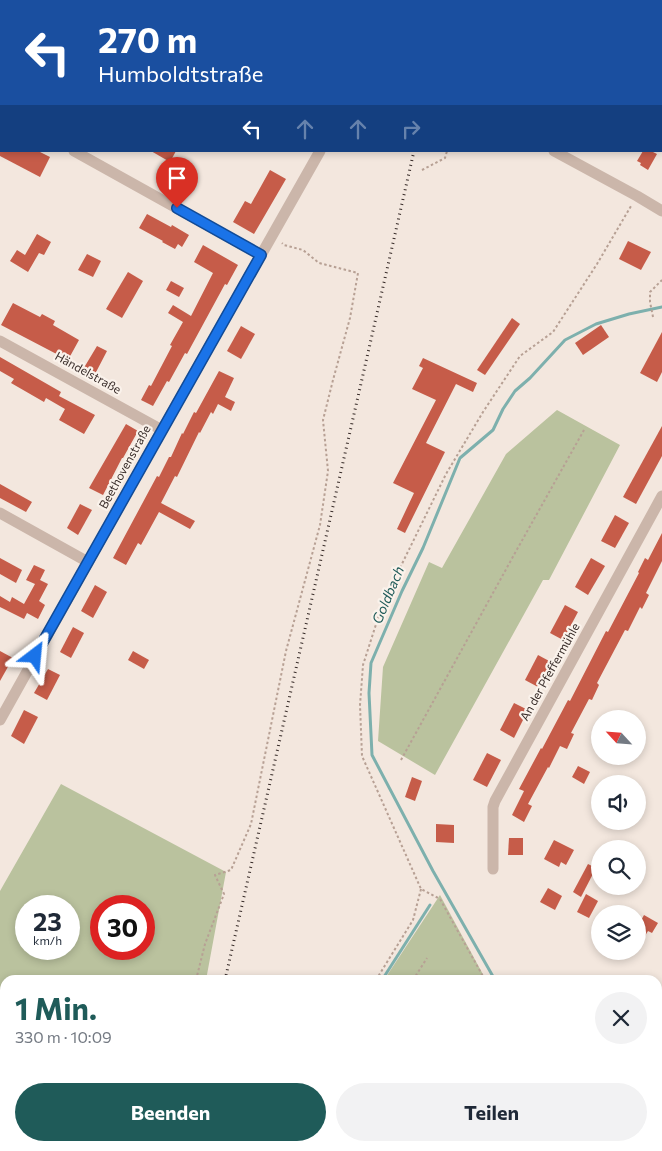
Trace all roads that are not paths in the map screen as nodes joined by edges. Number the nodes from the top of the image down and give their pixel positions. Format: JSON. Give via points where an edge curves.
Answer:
{"nodes":[{"id":1,"x":76,"y":152,"type":"edge"},
{"id":2,"x":319,"y":152,"type":"edge"},
{"id":3,"x":556,"y":152,"type":"edge"},
{"id":4,"x":662,"y":210,"type":"edge"},
{"id":5,"x":261,"y":255,"type":"junction"},
{"id":6,"x":0,"y":340,"type":"edge"},
{"id":7,"x":162,"y":430,"type":"junction"},
{"id":8,"x":662,"y":496,"type":"edge"},
{"id":9,"x":0,"y":513,"type":"edge"},
{"id":10,"x":88,"y":562,"type":"junction"},
{"id":11,"x":0,"y":720,"type":"edge"},
{"id":12,"x":493,"y":869,"type":"dead end"}],
"edges":[{"from":1,"to":5,"type":"street"},
{"from":2,"to":5,"type":"street","name":"Beethovenstraße"},
{"from":3,"to":4,"type":"street"},
{"from":5,"to":7,"type":"street","name":"Beethovenstraße"},
{"from":6,"to":7,"type":"street","name":"Händelstraße"},
{"from":7,"to":10,"type":"street","name":"Beethovenstraße"},
{"from":8,"to":12,"type":"street","name":"An der Pfeffermühle","via":[[495,801]]},
{"from":9,"to":10,"type":"street"},
{"from":10,"to":11,"type":"street","name":"Beethovenstraße"}]}
